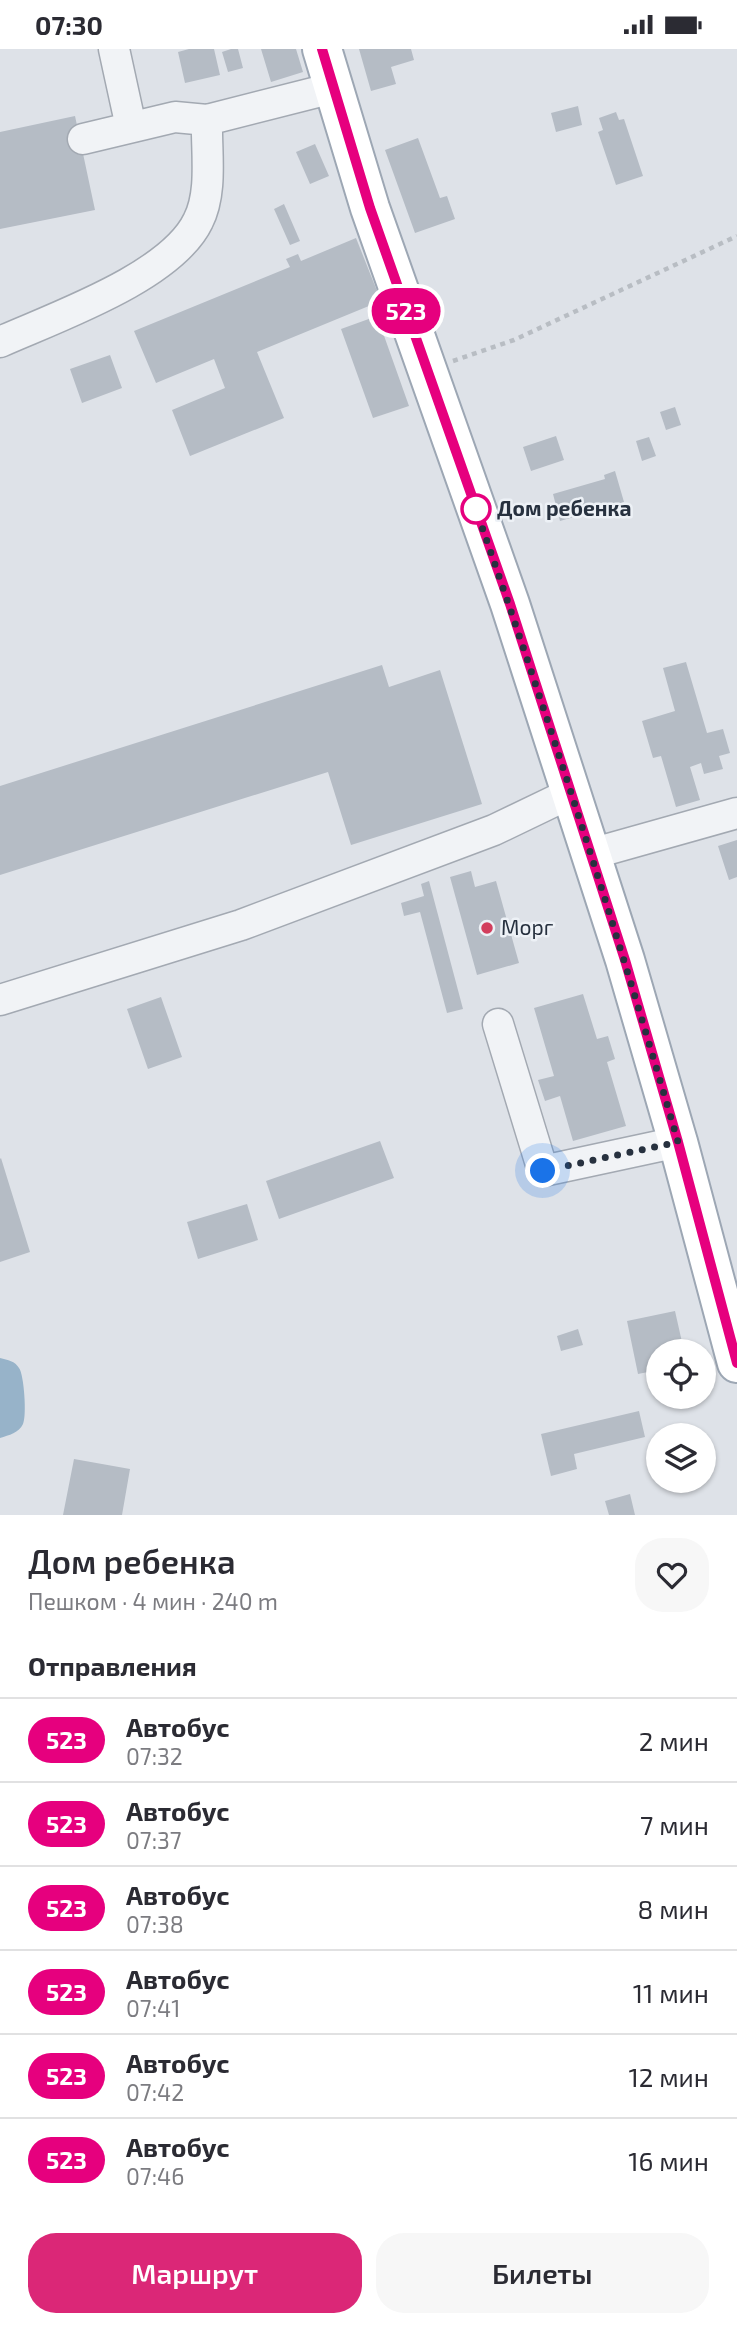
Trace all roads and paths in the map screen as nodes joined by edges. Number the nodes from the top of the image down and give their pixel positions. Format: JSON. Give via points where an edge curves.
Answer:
{"nodes":[{"id":1,"x":114,"y":49,"type":"edge"},
{"id":2,"x":322,"y":49,"type":"edge"},
{"id":3,"x":332,"y":88,"type":"junction"},
{"id":4,"x":207,"y":120,"type":"junction"},
{"id":5,"x":131,"y":127,"type":"junction"},
{"id":6,"x":83,"y":139,"type":"dead end"},
{"id":7,"x":737,"y":236,"type":"edge"},
{"id":8,"x":0,"y":342,"type":"edge"},
{"id":9,"x":427,"y":371,"type":"junction"},
{"id":10,"x":571,"y":793,"type":"junction"},
{"id":11,"x":737,"y":813,"type":"edge"},
{"id":12,"x":591,"y":854,"type":"junction"},
{"id":13,"x":0,"y":1000,"type":"edge"},
{"id":14,"x":498,"y":1024,"type":"dead end"},
{"id":15,"x":678,"y":1142,"type":"junction"},
{"id":16,"x":737,"y":1363,"type":"edge"}],
"edges":[{"from":1,"to":5,"type":"lane"},
{"from":2,"to":3,"type":"main road"},
{"from":3,"to":4,"type":"lane"},
{"from":3,"to":9,"type":"main road"},
{"from":4,"to":5,"type":"lane","via":[[175,117]]},
{"from":4,"to":8,"type":"lane","via":[[206,195],[199,221],[182,245],[159,265],[110,292]]},
{"from":5,"to":6,"type":"lane"},
{"from":7,"to":9,"type":"path","via":[[514,340]]},
{"from":9,"to":10,"type":"main road"},
{"from":10,"to":12,"type":"main road"},
{"from":10,"to":13,"type":"lane","via":[[494,830],[241,925]]},
{"from":11,"to":12,"type":"lane"},
{"from":12,"to":15,"type":"main road"},
{"from":14,"to":15,"type":"lane","via":[[543,1171]]},
{"from":15,"to":16,"type":"main road"}]}
